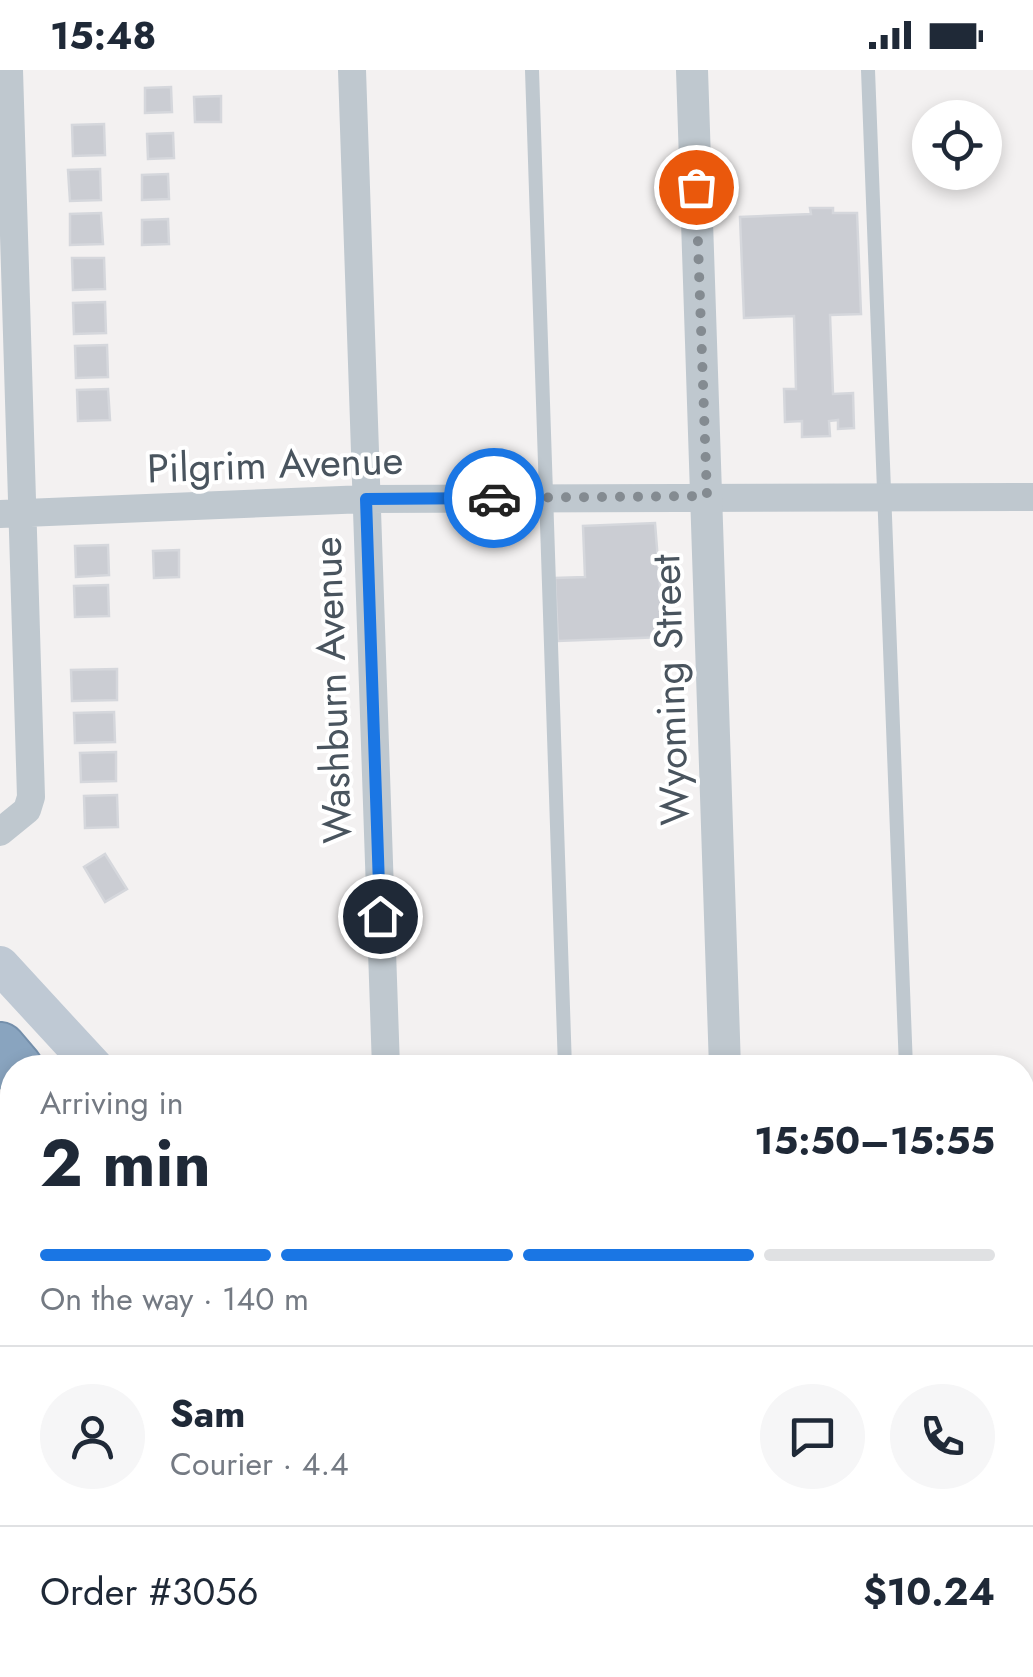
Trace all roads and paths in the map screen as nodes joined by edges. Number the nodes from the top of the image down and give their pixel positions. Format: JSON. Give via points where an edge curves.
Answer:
{"nodes":[{"id":1,"x":9,"y":70,"type":"edge"},
{"id":2,"x":352,"y":70,"type":"edge"},
{"id":3,"x":532,"y":70,"type":"edge"},
{"id":4,"x":692,"y":70,"type":"edge"},
{"id":5,"x":868,"y":70,"type":"edge"},
{"id":6,"x":707,"y":496,"type":"junction"},
{"id":7,"x":886,"y":496,"type":"junction"},
{"id":8,"x":1033,"y":496,"type":"edge"},
{"id":9,"x":546,"y":498,"type":"junction"},
{"id":10,"x":366,"y":499,"type":"junction"},
{"id":11,"x":11,"y":514,"type":"edge"},
{"id":12,"x":0,"y":832,"type":"edge"},
{"id":13,"x":0,"y":965,"type":"edge"},
{"id":14,"x":83,"y":1055,"type":"edge"},
{"id":15,"x":386,"y":1055,"type":"edge"},
{"id":16,"x":565,"y":1055,"type":"edge"},
{"id":17,"x":725,"y":1055,"type":"edge"},
{"id":18,"x":906,"y":1055,"type":"edge"}],
"edges":[{"from":1,"to":11,"type":"street"},
{"from":2,"to":10,"type":"street","name":"Washburn Avenue"},
{"from":3,"to":9,"type":"lane"},
{"from":4,"to":6,"type":"street","name":"Wyoming Street"},
{"from":5,"to":7,"type":"lane"},
{"from":6,"to":7,"type":"street","name":"Pilgrim Avenue"},
{"from":6,"to":9,"type":"street","name":"Pilgrim Avenue"},
{"from":6,"to":17,"type":"street","name":"Wyoming Street"},
{"from":7,"to":8,"type":"street","name":"Pilgrim Avenue"},
{"from":7,"to":18,"type":"lane"},
{"from":9,"to":10,"type":"street","name":"Pilgrim Avenue"},
{"from":9,"to":16,"type":"lane"},
{"from":10,"to":11,"type":"street","name":"Pilgrim Avenue"},
{"from":10,"to":15,"type":"street","name":"Washburn Avenue"},
{"from":11,"to":12,"type":"street","via":[[31,797]]},
{"from":13,"to":14,"type":"main road"}]}
